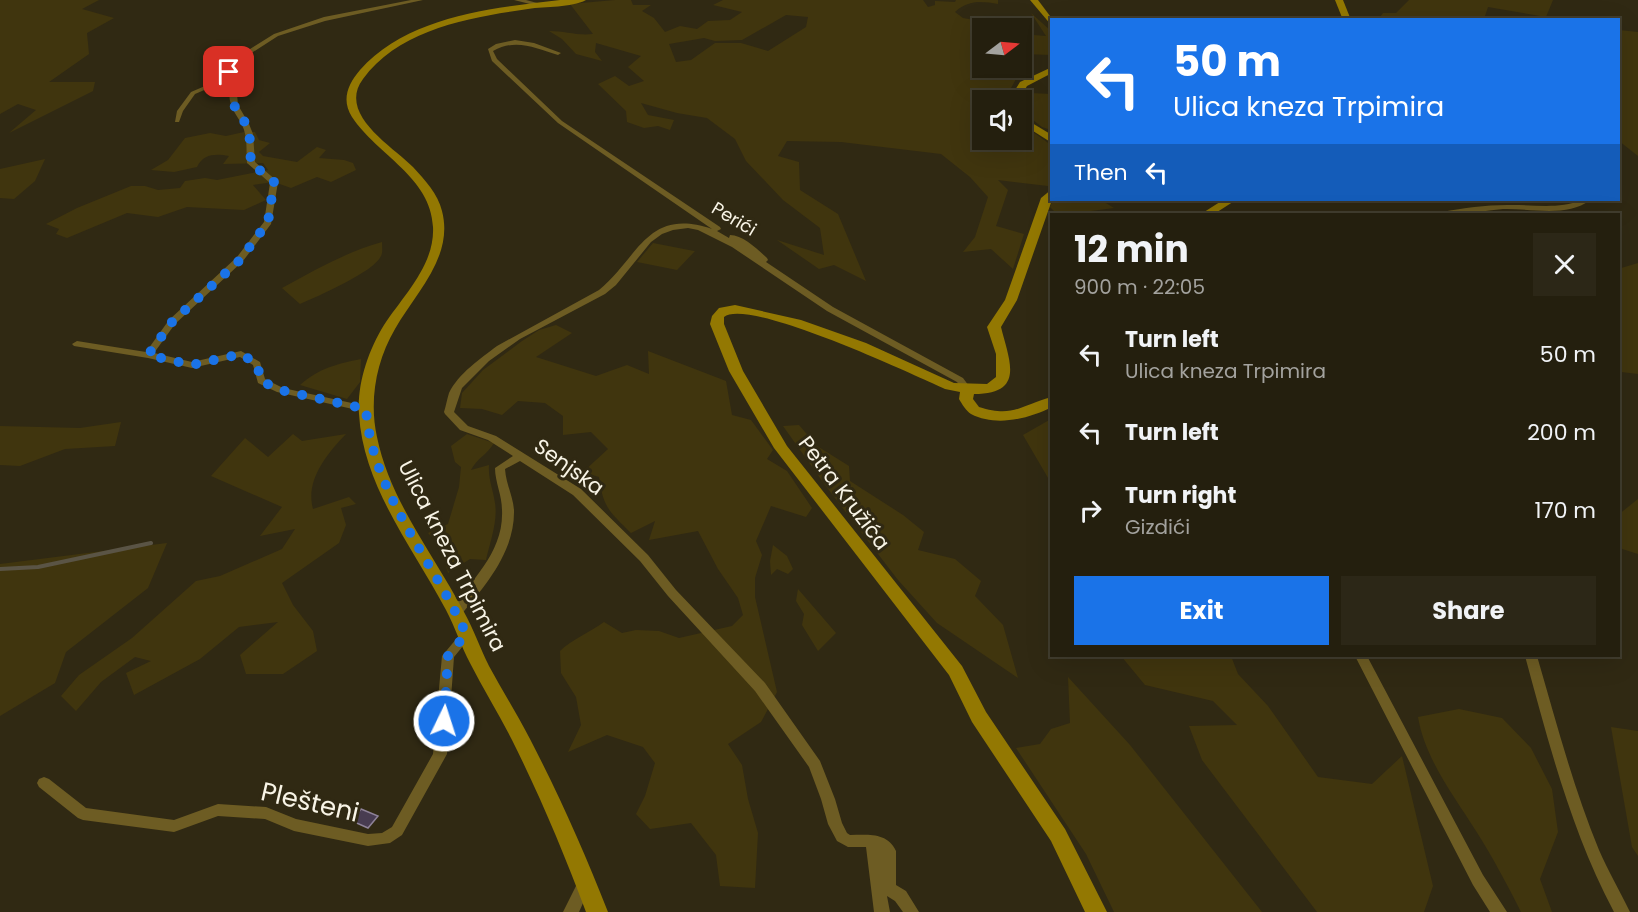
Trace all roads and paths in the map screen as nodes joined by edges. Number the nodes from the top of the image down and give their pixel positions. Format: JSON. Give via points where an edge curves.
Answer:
{"nodes":[{"id":1,"x":420,"y":0,"type":"edge"},
{"id":2,"x":517,"y":0,"type":"edge"},
{"id":3,"x":582,"y":0,"type":"edge"},
{"id":4,"x":1034,"y":0,"type":"edge"},
{"id":5,"x":1338,"y":0,"type":"edge"},
{"id":6,"x":538,"y":4,"type":"junction"},
{"id":7,"x":1346,"y":18,"type":"edge"},
{"id":8,"x":1050,"y":21,"type":"edge"},
{"id":9,"x":558,"y":53,"type":"dead end"},
{"id":10,"x":1050,"y":71,"type":"edge"},
{"id":11,"x":229,"y":72,"type":"junction"},
{"id":12,"x":1018,"y":90,"type":"edge"},
{"id":13,"x":177,"y":121,"type":"dead end"},
{"id":14,"x":1032,"y":127,"type":"edge"},
{"id":15,"x":1050,"y":139,"type":"edge"},
{"id":16,"x":1050,"y":194,"type":"edge"},
{"id":17,"x":1228,"y":201,"type":"edge"},
{"id":18,"x":1500,"y":201,"type":"edge"},
{"id":19,"x":1584,"y":201,"type":"edge"},
{"id":20,"x":1469,"y":211,"type":"junction"},
{"id":21,"x":1209,"y":213,"type":"edge"},
{"id":22,"x":1451,"y":213,"type":"edge"},
{"id":23,"x":779,"y":275,"type":"junction"},
{"id":24,"x":77,"y":344,"type":"dead end"},
{"id":25,"x":148,"y":355,"type":"junction"},
{"id":26,"x":968,"y":390,"type":"junction"},
{"id":27,"x":1050,"y":402,"type":"edge"},
{"id":28,"x":366,"y":409,"type":"junction"},
{"id":29,"x":521,"y":456,"type":"junction"},
{"id":30,"x":456,"y":613,"type":"junction"},
{"id":31,"x":466,"y":634,"type":"junction"},
{"id":32,"x":1362,"y":657,"type":"edge"},
{"id":33,"x":1531,"y":657,"type":"edge"},
{"id":34,"x":44,"y":783,"type":"dead end"},
{"id":35,"x":872,"y":849,"type":"dead end"},
{"id":36,"x":586,"y":882,"type":"junction"},
{"id":37,"x":884,"y":889,"type":"junction"},
{"id":38,"x":571,"y":912,"type":"edge"},
{"id":39,"x":597,"y":912,"type":"edge"},
{"id":40,"x":882,"y":912,"type":"edge"},
{"id":41,"x":912,"y":912,"type":"edge"},
{"id":42,"x":1096,"y":912,"type":"edge"},
{"id":43,"x":1499,"y":912,"type":"edge"},
{"id":44,"x":1622,"y":912,"type":"edge"}],
"edges":[{"from":1,"to":11,"type":"street","via":[[324,19],[276,35],[236,60]]},
{"from":2,"to":6,"type":"street"},
{"from":3,"to":6,"type":"street"},
{"from":4,"to":8,"type":"street"},
{"from":5,"to":7,"type":"street"},
{"from":6,"to":28,"type":"street","name":"Ulica kneza Trpimira","via":[[455,21],[411,37],[374,59],[353,87],[354,113],[424,186],[433,200],[439,229],[437,243],[416,288],[387,330],[372,369]]},
{"from":9,"to":23,"type":"street","name":"Perići","via":[[531,43],[510,42],[490,50],[494,60],[560,122],[713,227],[752,249]]},
{"from":10,"to":12,"type":"street","via":[[1032,78]]},
{"from":11,"to":13,"type":"street","via":[[193,93]]},
{"from":11,"to":25,"type":"street","via":[[235,87],[235,109],[248,129],[251,163],[274,182],[268,222],[240,260],[172,322]]},
{"from":14,"to":15,"type":"street"},
{"from":16,"to":26,"type":"street","via":[[1011,300],[994,327],[1003,353],[1004,378],[990,389]]},
{"from":17,"to":21,"type":"street"},
{"from":18,"to":20,"type":"street"},
{"from":19,"to":20,"type":"street","via":[[1577,205]]},
{"from":20,"to":22,"type":"street"},
{"from":23,"to":26,"type":"street","name":"Perići","via":[[830,309],[960,380]]},
{"from":23,"to":29,"type":"street","name":"Senjska","via":[[703,229],[687,226],[653,234],[603,292],[527,330],[485,357],[455,391],[449,412],[464,428],[492,438]]},
{"from":24,"to":25,"type":"street"},
{"from":25,"to":28,"type":"street","via":[[192,365],[241,354],[257,364],[261,381],[280,390]]},
{"from":26,"to":27,"type":"street","via":[[966,399],[974,410],[1000,416],[1032,412]]},
{"from":26,"to":42,"type":"street","name":"Petra Kružića","via":[[796,323],[735,309],[718,316],[717,324],[736,370],[781,448],[956,671],[980,717],[1058,835]]},
{"from":28,"to":30,"type":"street","name":"Ulica kneza Trpimira","via":[[368,432],[389,494]]},
{"from":29,"to":30,"type":"street","via":[[500,468],[508,525],[499,551]]},
{"from":29,"to":37,"type":"street","name":"Senjska","via":[[578,492],[644,558],[760,687],[815,765],[842,837],[848,841],[877,841],[889,851]]},
{"from":30,"to":31,"type":"street","name":"Ulica kneza Trpimira"},
{"from":31,"to":34,"type":"street","name":"Plešteni","via":[[448,656],[440,754],[397,831],[385,839],[368,840],[294,825],[266,813],[218,810],[174,826],[83,814]]},
{"from":31,"to":36,"type":"street","name":"Ulica kneza Trpimira","via":[[528,753]]},
{"from":32,"to":43,"type":"street"},
{"from":33,"to":44,"type":"street","via":[[1577,815]]},
{"from":35,"to":37,"type":"street"},
{"from":36,"to":38,"type":"street"},
{"from":36,"to":39,"type":"street","name":"Ulica kneza Trpimira"},
{"from":37,"to":40,"type":"street"},
{"from":37,"to":41,"type":"street","via":[[900,894]]}]}
